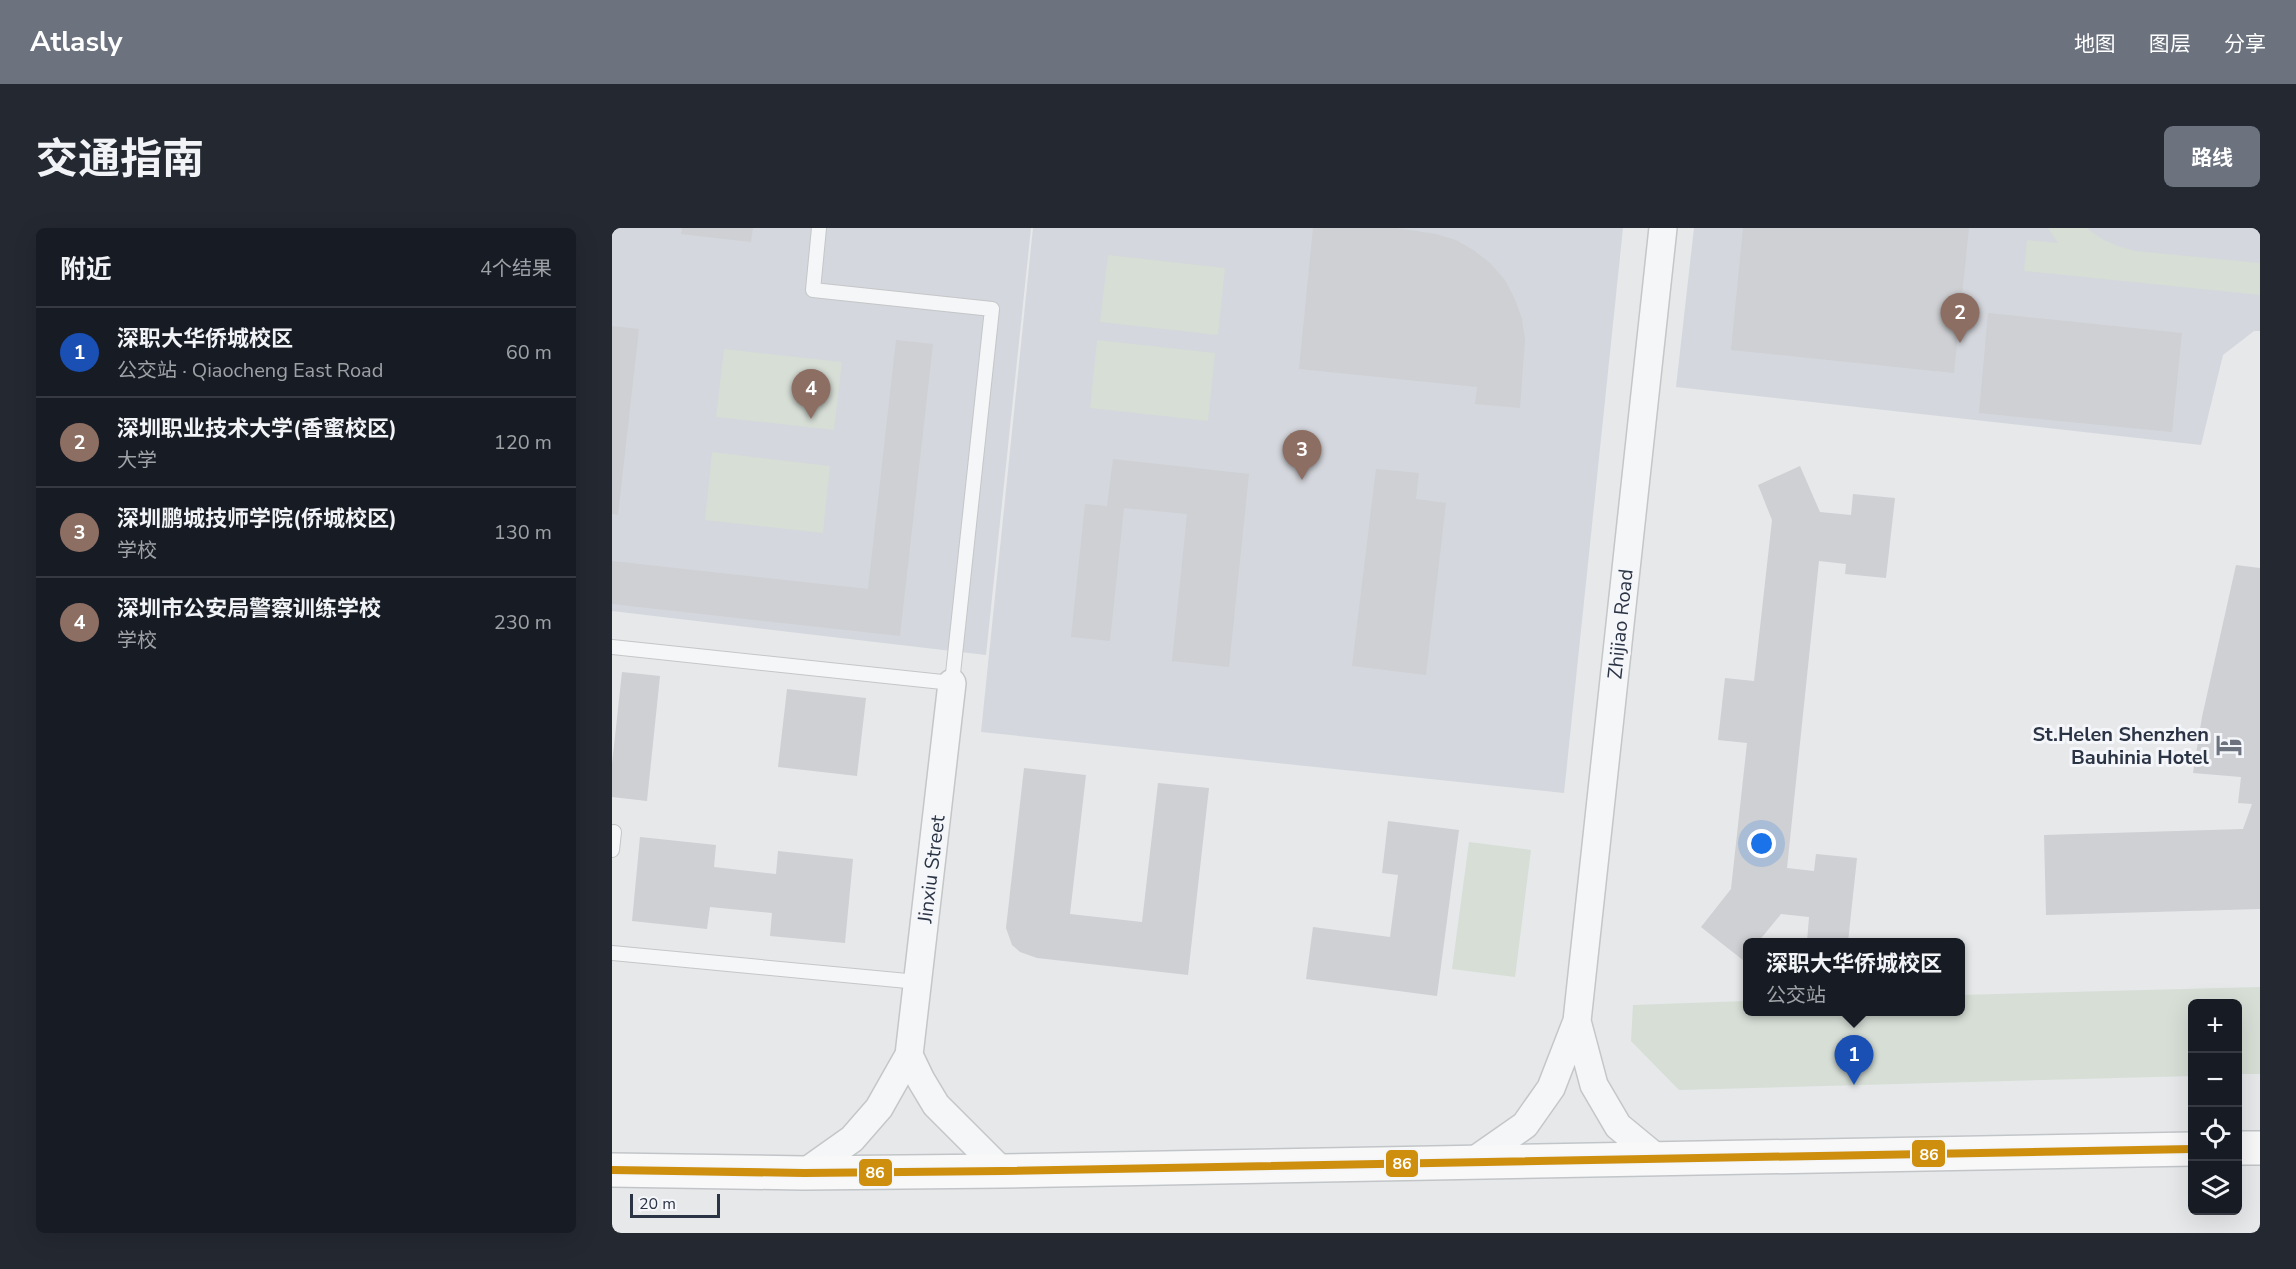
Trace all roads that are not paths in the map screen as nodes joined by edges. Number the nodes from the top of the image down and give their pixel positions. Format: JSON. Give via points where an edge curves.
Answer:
{"nodes":[{"id":1,"x":819,"y":228,"type":"edge"},
{"id":2,"x":1663,"y":228,"type":"edge"},
{"id":3,"x":612,"y":647,"type":"edge"},
{"id":4,"x":952,"y":683,"type":"junction"},
{"id":5,"x":614,"y":832,"type":"dead end"},
{"id":6,"x":612,"y":850,"type":"edge"},
{"id":7,"x":612,"y":952,"type":"edge"},
{"id":8,"x":918,"y":982,"type":"junction"},
{"id":9,"x":1577,"y":1021,"type":"junction"},
{"id":10,"x":909,"y":1055,"type":"junction"},
{"id":11,"x":2242,"y":1148,"type":"edge"},
{"id":12,"x":2260,"y":1148,"type":"edge"},
{"id":13,"x":2188,"y":1149,"type":"edge"},
{"id":14,"x":1658,"y":1159,"type":"junction"},
{"id":15,"x":1472,"y":1162,"type":"junction"},
{"id":16,"x":612,"y":1170,"type":"edge"},
{"id":17,"x":1002,"y":1171,"type":"junction"},
{"id":18,"x":804,"y":1173,"type":"junction"}],
"edges":[{"from":1,"to":4,"type":"lane","via":[[813,290],[992,309]]},
{"from":2,"to":9,"type":"street","name":"Zhijiao Road"},
{"from":3,"to":4,"type":"lane"},
{"from":4,"to":8,"type":"street","name":"Jinxiu Street"},
{"from":5,"to":6,"type":"lane"},
{"from":7,"to":8,"type":"lane"},
{"from":8,"to":10,"type":"street","name":"Jinxiu Street"},
{"from":9,"to":14,"type":"street","name":"Zhijiao Road","via":[[1594,1084],[1618,1126]]},
{"from":9,"to":15,"type":"street","name":"Zhijiao Road","via":[[1551,1089],[1525,1125]]},
{"from":10,"to":17,"type":"street","via":[[936,1105]]},
{"from":10,"to":18,"type":"street","name":"Jinxiu Street","via":[[879,1108],[852,1139]]},
{"from":11,"to":12,"type":"main road"},
{"from":13,"to":14,"type":"main road"},
{"from":14,"to":15,"type":"main road"},
{"from":15,"to":17,"type":"main road"},
{"from":16,"to":18,"type":"main road"},
{"from":17,"to":18,"type":"main road"}]}
